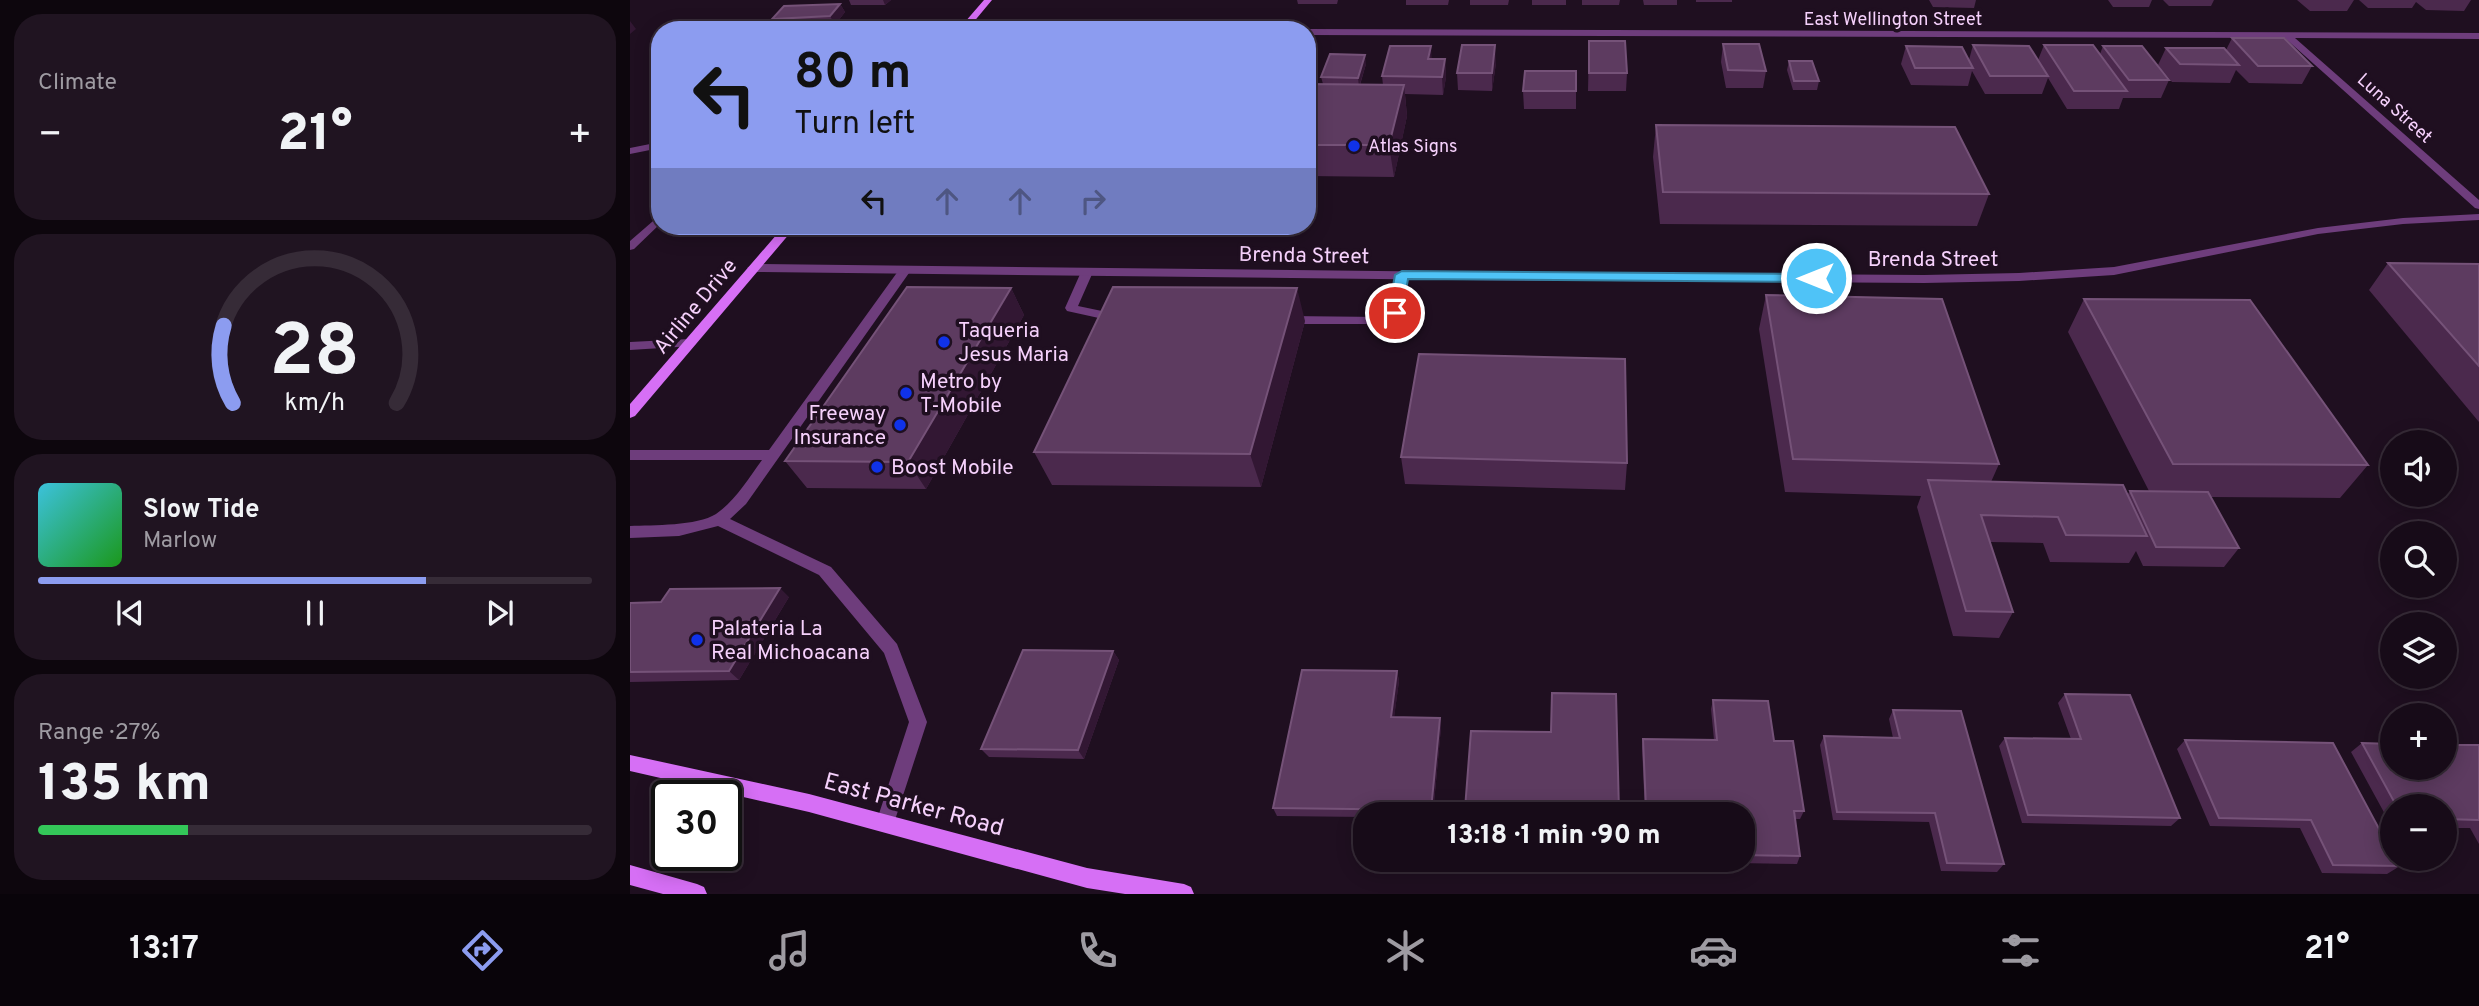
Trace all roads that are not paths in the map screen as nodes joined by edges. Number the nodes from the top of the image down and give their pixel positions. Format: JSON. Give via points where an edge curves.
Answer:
{"nodes":[{"id":1,"x":988,"y":0,"type":"edge"},
{"id":2,"x":970,"y":21,"type":"edge"},
{"id":3,"x":1316,"y":32,"type":"edge"},
{"id":4,"x":2288,"y":36,"type":"junction"},
{"id":5,"x":2479,"y":36,"type":"edge"},
{"id":6,"x":630,"y":142,"type":"edge"},
{"id":7,"x":651,"y":143,"type":"edge"},
{"id":8,"x":651,"y":145,"type":"edge"},
{"id":9,"x":630,"y":151,"type":"edge"},
{"id":10,"x":2479,"y":206,"type":"edge"},
{"id":11,"x":2479,"y":217,"type":"edge"},
{"id":12,"x":651,"y":228,"type":"edge"},
{"id":13,"x":630,"y":232,"type":"edge"},
{"id":14,"x":647,"y":232,"type":"junction"},
{"id":15,"x":782,"y":235,"type":"edge"},
{"id":16,"x":630,"y":247,"type":"edge"},
{"id":17,"x":753,"y":268,"type":"junction"},
{"id":18,"x":905,"y":270,"type":"junction"},
{"id":19,"x":1087,"y":272,"type":"junction"},
{"id":20,"x":1402,"y":275,"type":"junction"},
{"id":21,"x":1135,"y":318,"type":"edge"},
{"id":22,"x":1274,"y":320,"type":"edge"},
{"id":23,"x":689,"y":343,"type":"junction"},
{"id":24,"x":630,"y":346,"type":"edge"},
{"id":25,"x":630,"y":412,"type":"edge"},
{"id":26,"x":630,"y":454,"type":"edge"},
{"id":27,"x":773,"y":455,"type":"junction"},
{"id":28,"x":719,"y":520,"type":"junction"},
{"id":29,"x":630,"y":532,"type":"edge"},
{"id":30,"x":630,"y":763,"type":"edge"},
{"id":31,"x":885,"y":822,"type":"junction"},
{"id":32,"x":630,"y":876,"type":"edge"},
{"id":33,"x":697,"y":894,"type":"edge"},
{"id":34,"x":1184,"y":894,"type":"edge"}],
"edges":[{"from":1,"to":2,"type":"main road"},
{"from":3,"to":4,"type":"street","name":"East Wellington Street"},
{"from":4,"to":5,"type":"street","name":"East Wellington Street"},
{"from":4,"to":10,"type":"street","name":"Luna Street"},
{"from":6,"to":7,"type":"street"},
{"from":8,"to":9,"type":"street"},
{"from":11,"to":20,"type":"street","name":"Brenda Street","via":[[2318,231],[2113,271],[2020,277]]},
{"from":12,"to":14,"type":"street"},
{"from":13,"to":14,"type":"street"},
{"from":14,"to":16,"type":"street"},
{"from":15,"to":17,"type":"main road","name":"Airline Drive"},
{"from":17,"to":18,"type":"street","name":"Brenda Street"},
{"from":17,"to":23,"type":"main road","name":"Airline Drive"},
{"from":18,"to":19,"type":"street","name":"Brenda Street"},
{"from":18,"to":27,"type":"street"},
{"from":19,"to":20,"type":"street","name":"Brenda Street"},
{"from":19,"to":21,"type":"street","via":[[1071,309]]},
{"from":20,"to":22,"type":"street","via":[[1395,313],[1385,321]]},
{"from":23,"to":24,"type":"street"},
{"from":23,"to":25,"type":"main road","name":"Airline Drive"},
{"from":26,"to":27,"type":"street"},
{"from":27,"to":28,"type":"street","via":[[741,500]]},
{"from":28,"to":29,"type":"street","via":[[679,530]]},
{"from":28,"to":31,"type":"street","via":[[825,571],[891,649],[918,722]]},
{"from":30,"to":31,"type":"main road","name":"East Parker Road"},
{"from":31,"to":34,"type":"main road","name":"East Parker Road","via":[[1087,878]]},
{"from":32,"to":33,"type":"main road"}]}
